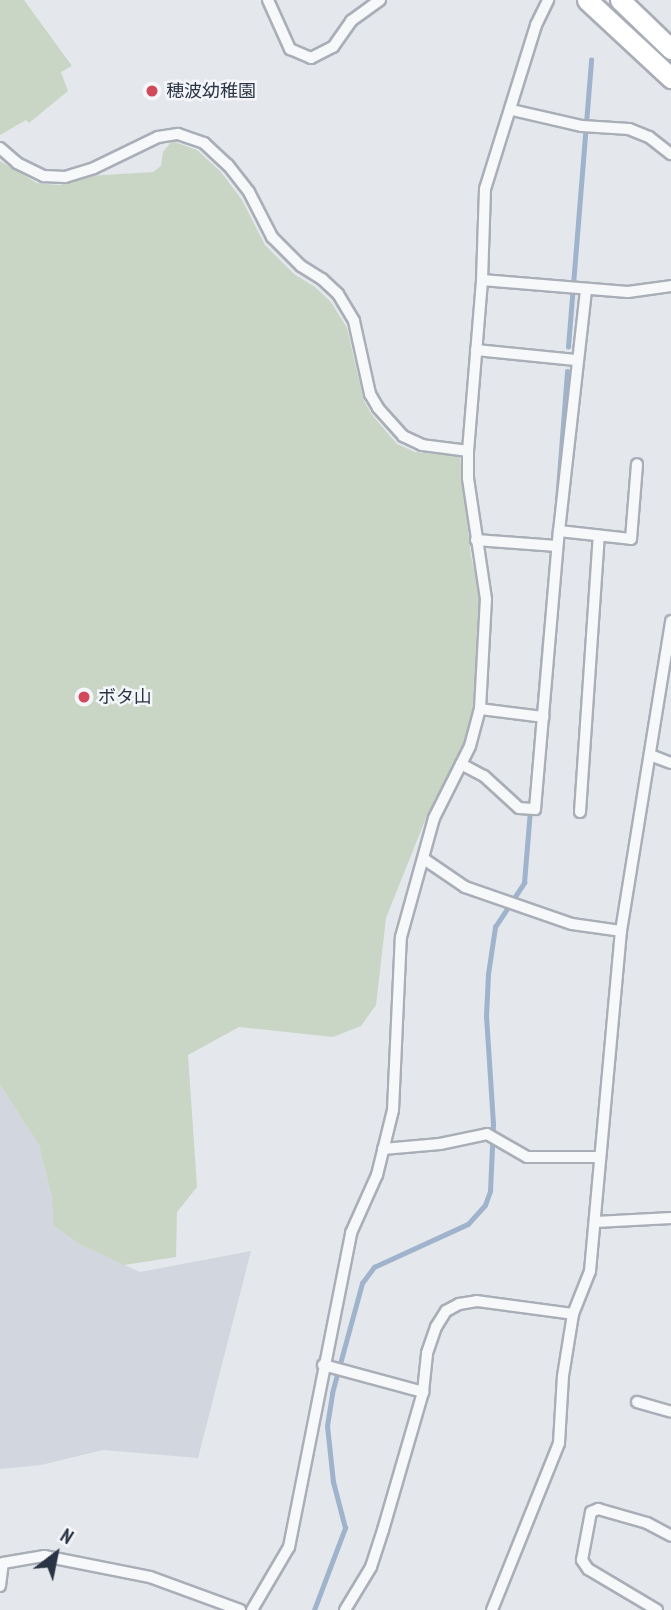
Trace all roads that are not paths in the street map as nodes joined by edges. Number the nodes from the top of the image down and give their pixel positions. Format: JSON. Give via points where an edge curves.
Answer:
{"nodes":[{"id":1,"x":268,"y":0,"type":"edge"},
{"id":2,"x":380,"y":0,"type":"edge"},
{"id":3,"x":548,"y":0,"type":"edge"},
{"id":4,"x":587,"y":0,"type":"edge"},
{"id":5,"x":620,"y":0,"type":"edge"},
{"id":6,"x":671,"y":49,"type":"edge"},
{"id":7,"x":671,"y":78,"type":"edge"},
{"id":8,"x":512,"y":110,"type":"junction"},
{"id":9,"x":0,"y":148,"type":"edge"},
{"id":10,"x":671,"y":153,"type":"edge"},
{"id":11,"x":482,"y":280,"type":"junction"},
{"id":12,"x":671,"y":286,"type":"edge"},
{"id":13,"x":578,"y":289,"type":"junction"},
{"id":14,"x":476,"y":350,"type":"junction"},
{"id":15,"x":576,"y":360,"type":"junction"},
{"id":16,"x":468,"y":451,"type":"junction"},
{"id":17,"x":638,"y":464,"type":"dead end"},
{"id":18,"x":559,"y":531,"type":"junction"},
{"id":19,"x":599,"y":536,"type":"junction"},
{"id":20,"x":476,"y":540,"type":"junction"},
{"id":21,"x":554,"y":546,"type":"junction"},
{"id":22,"x":671,"y":621,"type":"edge"},
{"id":23,"x":480,"y":709,"type":"junction"},
{"id":24,"x":538,"y":716,"type":"junction"},
{"id":25,"x":650,"y":755,"type":"junction"},
{"id":26,"x":671,"y":763,"type":"edge"},
{"id":27,"x":461,"y":764,"type":"junction"},
{"id":28,"x":580,"y":812,"type":"dead end"},
{"id":29,"x":424,"y":859,"type":"junction"},
{"id":30,"x":621,"y":931,"type":"junction"},
{"id":31,"x":383,"y":1149,"type":"junction"},
{"id":32,"x":598,"y":1157,"type":"junction"},
{"id":33,"x":671,"y":1218,"type":"edge"},
{"id":34,"x":596,"y":1222,"type":"junction"},
{"id":35,"x":573,"y":1314,"type":"junction"},
{"id":36,"x":328,"y":1367,"type":"junction"},
{"id":37,"x":423,"y":1392,"type":"junction"},
{"id":38,"x":637,"y":1402,"type":"dead end"},
{"id":39,"x":671,"y":1412,"type":"edge"},
{"id":40,"x":671,"y":1536,"type":"edge"},
{"id":41,"x":0,"y":1586,"type":"edge"},
{"id":42,"x":240,"y":1610,"type":"edge"},
{"id":43,"x":252,"y":1610,"type":"edge"},
{"id":44,"x":345,"y":1610,"type":"edge"},
{"id":45,"x":492,"y":1610,"type":"edge"},
{"id":46,"x":657,"y":1610,"type":"edge"}],
"edges":[{"from":1,"to":2,"type":"street","via":[[290,49],[311,58],[333,47],[351,21]]},
{"from":3,"to":8,"type":"street","via":[[536,25]]},
{"from":4,"to":7,"type":"highway"},
{"from":5,"to":6,"type":"highway"},
{"from":8,"to":10,"type":"street","via":[[587,127],[629,129]]},
{"from":8,"to":11,"type":"street","via":[[485,189]]},
{"from":9,"to":16,"type":"street","via":[[17,163],[44,176],[65,177],[158,137],[178,134],[204,143],[228,164],[272,237],[338,294],[354,321],[370,394],[378,408],[403,436],[422,445]]},
{"from":11,"to":13,"type":"street"},
{"from":11,"to":14,"type":"street"},
{"from":12,"to":13,"type":"street","via":[[646,292]]},
{"from":13,"to":15,"type":"street"},
{"from":14,"to":15,"type":"street"},
{"from":14,"to":16,"type":"street"},
{"from":15,"to":18,"type":"street"},
{"from":16,"to":20,"type":"street"},
{"from":17,"to":19,"type":"street","via":[[631,539]]},
{"from":18,"to":19,"type":"street"},
{"from":18,"to":21,"type":"street"},
{"from":19,"to":28,"type":"street"},
{"from":20,"to":21,"type":"street"},
{"from":20,"to":23,"type":"street","via":[[486,599]]},
{"from":21,"to":24,"type":"street"},
{"from":22,"to":25,"type":"street"},
{"from":23,"to":24,"type":"street"},
{"from":23,"to":27,"type":"street"},
{"from":24,"to":27,"type":"street","via":[[529,809],[519,808],[484,776]]},
{"from":25,"to":26,"type":"street"},
{"from":25,"to":30,"type":"street"},
{"from":27,"to":29,"type":"street","via":[[434,818]]},
{"from":29,"to":30,"type":"street","via":[[465,887],[572,924]]},
{"from":29,"to":31,"type":"street","via":[[401,937],[393,1110]]},
{"from":30,"to":32,"type":"street"},
{"from":31,"to":32,"type":"street","via":[[487,1134],[527,1157]]},
{"from":31,"to":36,"type":"street","via":[[377,1175],[351,1233]]},
{"from":32,"to":34,"type":"street"},
{"from":33,"to":34,"type":"street"},
{"from":34,"to":35,"type":"street","via":[[590,1270]]},
{"from":35,"to":37,"type":"street","via":[[477,1301],[458,1304],[446,1311],[436,1327],[427,1353]]},
{"from":35,"to":45,"type":"street","via":[[559,1443]]},
{"from":36,"to":37,"type":"street"},
{"from":36,"to":43,"type":"street","via":[[289,1547]]},
{"from":37,"to":44,"type":"street","via":[[371,1567]]},
{"from":38,"to":39,"type":"street"},
{"from":40,"to":46,"type":"street","via":[[647,1523],[598,1509],[591,1512],[582,1560],[588,1569]]},
{"from":41,"to":42,"type":"street","via":[[2,1563],[44,1556],[150,1577]]}]}
